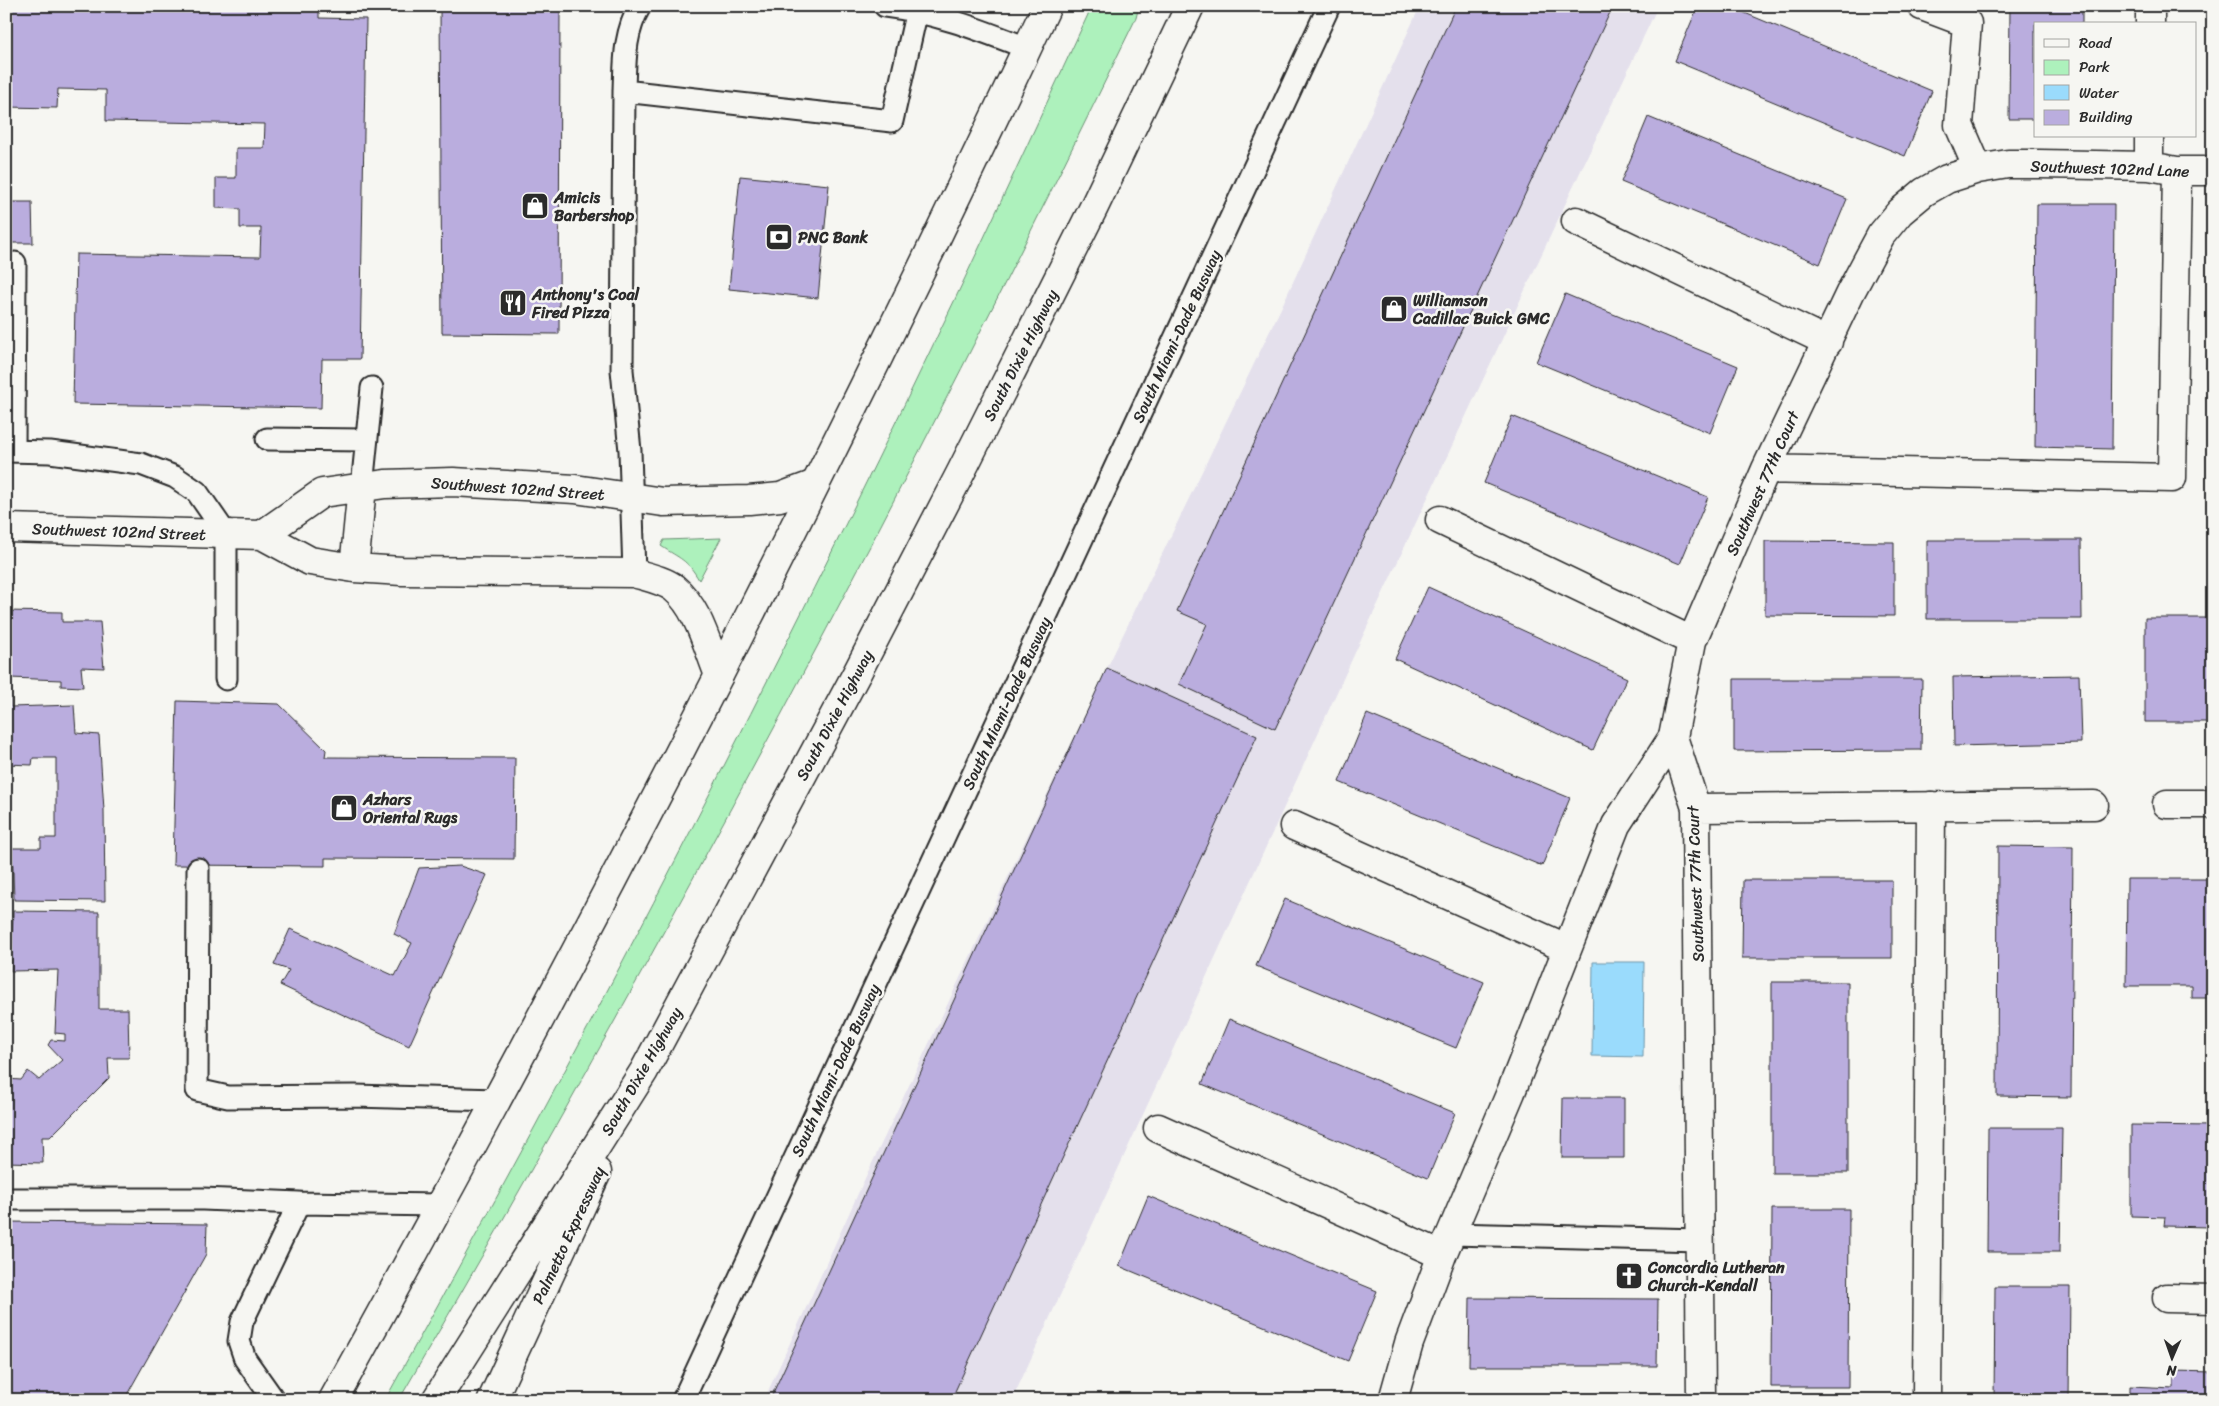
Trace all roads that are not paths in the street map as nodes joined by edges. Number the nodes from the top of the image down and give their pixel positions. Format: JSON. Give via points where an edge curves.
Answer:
{"nodes":[{"id":1,"x":640,"y":6,"type":"edge"},
{"id":2,"x":885,"y":6,"type":"edge"},
{"id":3,"x":1047,"y":6,"type":"edge"},
{"id":4,"x":1190,"y":6,"type":"edge"},
{"id":5,"x":1329,"y":6,"type":"edge"},
{"id":6,"x":1922,"y":6,"type":"edge"},
{"id":7,"x":2150,"y":6,"type":"edge"},
{"id":8,"x":917,"y":10,"type":"junction"},
{"id":9,"x":2150,"y":22,"type":"edge"},
{"id":10,"x":1027,"y":48,"type":"junction"},
{"id":11,"x":624,"y":91,"type":"junction"},
{"id":12,"x":2149,"y":138,"type":"edge"},
{"id":13,"x":2149,"y":166,"type":"junction"},
{"id":14,"x":1978,"y":169,"type":"junction"},
{"id":15,"x":2176,"y":171,"type":"junction"},
{"id":16,"x":2213,"y":172,"type":"edge"},
{"id":17,"x":1924,"y":192,"type":"joint"},
{"id":18,"x":1576,"y":221,"type":"dead end"},
{"id":19,"x":15,"y":263,"type":"dead end"},
{"id":20,"x":1828,"y":342,"type":"junction"},
{"id":21,"x":372,"y":388,"type":"dead end"},
{"id":22,"x":268,"y":439,"type":"dead end"},
{"id":23,"x":366,"y":440,"type":"junction"},
{"id":24,"x":10,"y":451,"type":"edge"},
{"id":25,"x":1766,"y":468,"type":"junction"},
{"id":26,"x":815,"y":484,"type":"junction"},
{"id":27,"x":362,"y":487,"type":"junction"},
{"id":28,"x":631,"y":498,"type":"junction"},
{"id":29,"x":1440,"y":520,"type":"dead end"},
{"id":30,"x":6,"y":528,"type":"edge"},
{"id":31,"x":226,"y":534,"type":"junction"},
{"id":32,"x":262,"y":535,"type":"junction"},
{"id":33,"x":354,"y":568,"type":"junction"},
{"id":34,"x":634,"y":573,"type":"junction"},
{"id":35,"x":1692,"y":641,"type":"junction"},
{"id":36,"x":719,"y":675,"type":"junction"},
{"id":37,"x":226,"y":679,"type":"dead end"},
{"id":38,"x":1674,"y":737,"type":"junction"},
{"id":39,"x":2167,"y":804,"type":"dead end"},
{"id":40,"x":2213,"y":804,"type":"edge"},
{"id":41,"x":2094,"y":805,"type":"dead end"},
{"id":42,"x":1931,"y":806,"type":"junction"},
{"id":43,"x":1696,"y":808,"type":"junction"},
{"id":44,"x":1294,"y":826,"type":"dead end"},
{"id":45,"x":198,"y":869,"type":"dead end"},
{"id":46,"x":1566,"y":948,"type":"junction"},
{"id":47,"x":644,"y":1071,"type":"junction"},
{"id":48,"x":496,"y":1100,"type":"junction"},
{"id":49,"x":1158,"y":1128,"type":"dead end"},
{"id":50,"x":6,"y":1199,"type":"edge"},
{"id":51,"x":299,"y":1203,"type":"junction"},
{"id":52,"x":441,"y":1205,"type":"junction"},
{"id":53,"x":1700,"y":1240,"type":"junction"},
{"id":54,"x":1446,"y":1245,"type":"junction"},
{"id":55,"x":2167,"y":1298,"type":"dead end"},
{"id":56,"x":2213,"y":1299,"type":"edge"},
{"id":57,"x":274,"y":1400,"type":"edge"},
{"id":58,"x":333,"y":1400,"type":"edge"},
{"id":59,"x":436,"y":1400,"type":"edge"},
{"id":60,"x":492,"y":1400,"type":"edge"},
{"id":61,"x":683,"y":1400,"type":"edge"},
{"id":62,"x":1393,"y":1400,"type":"edge"},
{"id":63,"x":1701,"y":1400,"type":"edge"},
{"id":64,"x":1927,"y":1400,"type":"edge"}],
"edges":[{"from":1,"to":11,"type":"lane","via":[[631,21],[625,47]]},
{"from":2,"to":8,"type":"lane"},
{"from":3,"to":10,"type":"main road"},
{"from":4,"to":47,"type":"main road","name":"South Dixie Highway","via":[[961,472]]},
{"from":5,"to":61,"type":"lane","name":"South Miami-Dade Busway"},
{"from":6,"to":14,"type":"main road","via":[[1967,23],[1959,125]]},
{"from":7,"to":9,"type":"main road"},
{"from":8,"to":10,"type":"lane"},
{"from":8,"to":11,"type":"lane","via":[[892,121]]},
{"from":10,"to":26,"type":"main road"},
{"from":11,"to":28,"type":"lane","via":[[622,370]]},
{"from":12,"to":13,"type":"main road"},
{"from":13,"to":14,"type":"main road","name":"Southwest 102nd Lane","via":[[2008,164]]},
{"from":13,"to":15,"type":"main road","name":"Southwest 102nd Lane"},
{"from":14,"to":17,"type":"main road","name":"Southwest 102nd Lane","via":[[1947,179]]},
{"from":15,"to":16,"type":"main road","name":"Southwest 102nd Lane"},
{"from":15,"to":25,"type":"main road","via":[[2172,478]]},
{"from":17,"to":20,"type":"main road","name":"Southwest 77th Court","via":[[1881,234]]},
{"from":18,"to":20,"type":"main road"},
{"from":19,"to":24,"type":"lane"},
{"from":20,"to":25,"type":"main road","name":"Southwest 77th Court"},
{"from":21,"to":23,"type":"lane"},
{"from":22,"to":23,"type":"lane"},
{"from":23,"to":27,"type":"lane"},
{"from":24,"to":31,"type":"lane","via":[[98,457],[141,464],[175,477],[197,492]]},
{"from":25,"to":35,"type":"main road","name":"Southwest 77th Court"},
{"from":26,"to":28,"type":"main road","name":"Southwest 102nd Street","via":[[780,497],[749,500],[663,502]]},
{"from":26,"to":36,"type":"main road"},
{"from":27,"to":28,"type":"main road","name":"Southwest 102nd Street","via":[[453,482],[575,489]]},
{"from":27,"to":32,"type":"main road","name":"Southwest 102nd Street","via":[[322,493]]},
{"from":27,"to":33,"type":"main road"},
{"from":28,"to":34,"type":"lane"},
{"from":29,"to":35,"type":"main road"},
{"from":30,"to":31,"type":"main road","name":"Southwest 102nd Street"},
{"from":31,"to":32,"type":"main road","name":"Southwest 102nd Street"},
{"from":31,"to":37,"type":"lane"},
{"from":32,"to":33,"type":"main road","name":"Southwest 102nd Street","via":[[310,561]]},
{"from":33,"to":34,"type":"main road","name":"Southwest 102nd Street"},
{"from":34,"to":36,"type":"main road","name":"Southwest 102nd Street","via":[[661,581],[682,597],[693,612]]},
{"from":35,"to":38,"type":"main road","name":"Southwest 77th Court"},
{"from":36,"to":48,"type":"main road","via":[[608,892]]},
{"from":38,"to":43,"type":"main road","name":"Southwest 77th Court"},
{"from":38,"to":46,"type":"main road","via":[[1616,825]]},
{"from":39,"to":40,"type":"main road"},
{"from":41,"to":42,"type":"main road"},
{"from":42,"to":43,"type":"main road"},
{"from":42,"to":64,"type":"main road"},
{"from":43,"to":53,"type":"main road","name":"Southwest 77th Court"},
{"from":44,"to":46,"type":"main road"},
{"from":45,"to":48,"type":"lane","via":[[196,1090],[228,1098],[354,1096]]},
{"from":46,"to":54,"type":"main road","via":[[1511,1092]]},
{"from":47,"to":59,"type":"main road","name":"South Dixie Highway"},
{"from":47,"to":60,"type":"main road","name":"Palmetto Expressway"},
{"from":48,"to":52,"type":"main road"},
{"from":49,"to":54,"type":"main road"},
{"from":50,"to":51,"type":"lane","via":[[203,1199]]},
{"from":51,"to":52,"type":"lane"},
{"from":51,"to":57,"type":"lane","via":[[240,1332],[239,1341],[245,1359]]},
{"from":52,"to":58,"type":"main road"},
{"from":53,"to":54,"type":"lane"},
{"from":53,"to":63,"type":"main road","name":"Southwest 77th Court"},
{"from":54,"to":62,"type":"main road","via":[[1409,1343]]},
{"from":55,"to":56,"type":"main road"}]}
